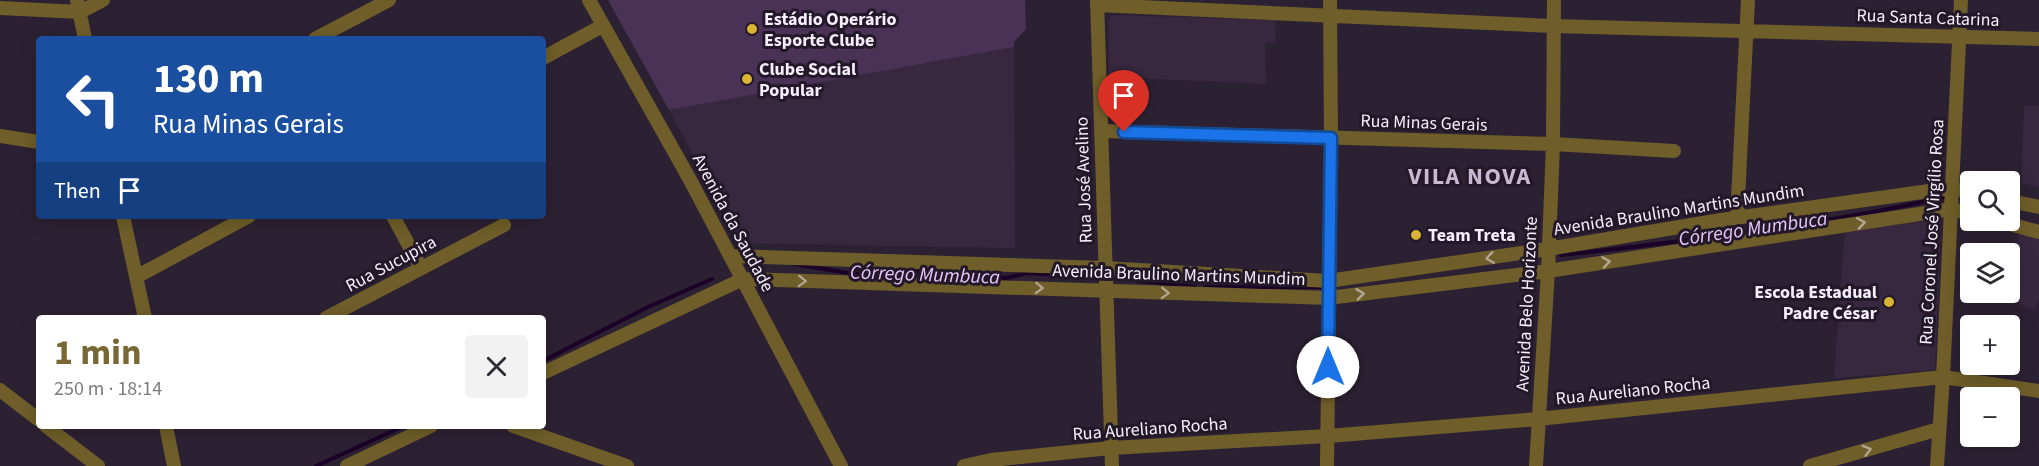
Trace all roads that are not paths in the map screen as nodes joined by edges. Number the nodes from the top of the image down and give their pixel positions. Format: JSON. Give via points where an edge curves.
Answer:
{"nodes":[{"id":1,"x":103,"y":0,"type":"edge"},
{"id":2,"x":389,"y":0,"type":"edge"},
{"id":3,"x":588,"y":0,"type":"edge"},
{"id":4,"x":1330,"y":0,"type":"edge"},
{"id":5,"x":1554,"y":0,"type":"edge"},
{"id":6,"x":1748,"y":0,"type":"edge"},
{"id":7,"x":1961,"y":0,"type":"edge"},
{"id":8,"x":1097,"y":3,"type":"edge"},
{"id":9,"x":79,"y":6,"type":"edge"},
{"id":10,"x":0,"y":8,"type":"edge"},
{"id":11,"x":1330,"y":15,"type":"junction"},
{"id":12,"x":602,"y":26,"type":"junction"},
{"id":13,"x":1552,"y":26,"type":"junction"},
{"id":14,"x":1747,"y":31,"type":"junction"},
{"id":15,"x":85,"y":36,"type":"edge"},
{"id":16,"x":321,"y":36,"type":"edge"},
{"id":17,"x":1959,"y":37,"type":"junction"},
{"id":18,"x":2039,"y":39,"type":"edge"},
{"id":19,"x":546,"y":56,"type":"edge"},
{"id":20,"x":1101,"y":131,"type":"junction"},
{"id":21,"x":0,"y":136,"type":"edge"},
{"id":22,"x":1331,"y":138,"type":"junction"},
{"id":23,"x":36,"y":142,"type":"edge"},
{"id":24,"x":1553,"y":144,"type":"junction"},
{"id":25,"x":1674,"y":151,"type":"dead end"},
{"id":26,"x":1951,"y":188,"type":"junction"},
{"id":27,"x":1960,"y":190,"type":"edge"},
{"id":28,"x":2020,"y":203,"type":"edge"},
{"id":29,"x":2039,"y":207,"type":"edge"},
{"id":30,"x":1952,"y":209,"type":"junction"},
{"id":31,"x":1960,"y":211,"type":"edge"},
{"id":32,"x":1737,"y":218,"type":"junction"},
{"id":33,"x":124,"y":219,"type":"edge"},
{"id":34,"x":243,"y":219,"type":"edge"},
{"id":35,"x":395,"y":219,"type":"edge"},
{"id":36,"x":504,"y":225,"type":"dead end"},
{"id":37,"x":2020,"y":227,"type":"edge"},
{"id":38,"x":2039,"y":232,"type":"edge"},
{"id":39,"x":1548,"y":249,"type":"junction"},
{"id":40,"x":732,"y":259,"type":"junction"},
{"id":41,"x":421,"y":268,"type":"junction"},
{"id":42,"x":1105,"y":268,"type":"junction"},
{"id":43,"x":1548,"y":271,"type":"junction"},
{"id":44,"x":136,"y":277,"type":"junction"},
{"id":45,"x":742,"y":277,"type":"junction"},
{"id":46,"x":1328,"y":281,"type":"junction"},
{"id":47,"x":1107,"y":291,"type":"junction"},
{"id":48,"x":1328,"y":298,"type":"junction"},
{"id":49,"x":143,"y":315,"type":"edge"},
{"id":50,"x":332,"y":315,"type":"edge"},
{"id":51,"x":546,"y":372,"type":"edge"},
{"id":52,"x":1943,"y":377,"type":"junction"},
{"id":53,"x":0,"y":390,"type":"edge"},
{"id":54,"x":2039,"y":391,"type":"edge"},
{"id":55,"x":36,"y":418,"type":"edge"},
{"id":56,"x":1538,"y":418,"type":"junction"},
{"id":57,"x":50,"y":429,"type":"edge"},
{"id":58,"x":167,"y":429,"type":"edge"},
{"id":59,"x":425,"y":429,"type":"edge"},
{"id":60,"x":521,"y":429,"type":"edge"},
{"id":61,"x":1939,"y":429,"type":"junction"},
{"id":62,"x":1328,"y":436,"type":"junction"},
{"id":63,"x":1111,"y":448,"type":"junction"},
{"id":64,"x":1051,"y":454,"type":"junction"},
{"id":65,"x":992,"y":463,"type":"edge"},
{"id":66,"x":98,"y":466,"type":"edge"},
{"id":67,"x":174,"y":466,"type":"edge"},
{"id":68,"x":347,"y":466,"type":"edge"},
{"id":69,"x":626,"y":466,"type":"edge"},
{"id":70,"x":841,"y":466,"type":"edge"},
{"id":71,"x":964,"y":466,"type":"edge"},
{"id":72,"x":1033,"y":466,"type":"edge"},
{"id":73,"x":1112,"y":466,"type":"edge"},
{"id":74,"x":1327,"y":466,"type":"edge"},
{"id":75,"x":1536,"y":466,"type":"edge"},
{"id":76,"x":1810,"y":466,"type":"edge"},
{"id":77,"x":1937,"y":466,"type":"edge"}],
"edges":[{"from":1,"to":9,"type":"street"},
{"from":2,"to":16,"type":"street"},
{"from":3,"to":12,"type":"street","name":"Avenida da Saudade"},
{"from":4,"to":11,"type":"street"},
{"from":5,"to":13,"type":"street","name":"Avenida Belo Horizonte"},
{"from":6,"to":14,"type":"street"},
{"from":7,"to":17,"type":"street","name":"Rua Coronel José Virgílio Rosa"},
{"from":8,"to":11,"type":"street","name":"Rua Santa Catarina"},
{"from":8,"to":20,"type":"street","name":"Rua José Avelino"},
{"from":9,"to":10,"type":"street"},
{"from":9,"to":15,"type":"street"},
{"from":11,"to":13,"type":"street","name":"Rua Santa Catarina"},
{"from":11,"to":22,"type":"street"},
{"from":12,"to":19,"type":"street"},
{"from":12,"to":40,"type":"street","name":"Avenida da Saudade"},
{"from":13,"to":14,"type":"street","name":"Rua Santa Catarina"},
{"from":13,"to":24,"type":"street","name":"Avenida Belo Horizonte"},
{"from":14,"to":17,"type":"street","name":"Rua Santa Catarina"},
{"from":14,"to":32,"type":"street"},
{"from":17,"to":18,"type":"street","name":"Rua Santa Catarina"},
{"from":17,"to":26,"type":"street","name":"Rua Coronel José Virgílio Rosa"},
{"from":20,"to":22,"type":"street","name":"Rua Minas Gerais"},
{"from":20,"to":42,"type":"street","name":"Rua José Avelino"},
{"from":21,"to":23,"type":"street"},
{"from":22,"to":24,"type":"street","name":"Rua Minas Gerais"},
{"from":22,"to":46,"type":"street"},
{"from":24,"to":25,"type":"street","name":"Rua Minas Gerais"},
{"from":24,"to":39,"type":"street","name":"Avenida Belo Horizonte"},
{"from":26,"to":27,"type":"street","name":"Avenida Braulino Martins Mundim"},
{"from":26,"to":30,"type":"street","name":"Rua Coronel José Virgílio Rosa"},
{"from":26,"to":32,"type":"street","name":"Avenida Braulino Martins Mundim"},
{"from":28,"to":29,"type":"street"},
{"from":30,"to":31,"type":"street","name":"Avenida Braulino Martins Mundim"},
{"from":43,"to":30,"type":"street","name":"Avenida Braulino Martins Mundim","one_way":true},
{"from":30,"to":52,"type":"street","name":"Rua Coronel José Virgílio Rosa"},
{"from":32,"to":39,"type":"street","name":"Avenida Braulino Martins Mundim"},
{"from":33,"to":44,"type":"street"},
{"from":34,"to":44,"type":"street"},
{"from":35,"to":41,"type":"street"},
{"from":36,"to":41,"type":"street","name":"Rua Sucupira"},
{"from":37,"to":38,"type":"street"},
{"from":39,"to":43,"type":"street","name":"Avenida Belo Horizonte"},
{"from":39,"to":46,"type":"street","name":"Avenida Braulino Martins Mundim","one_way":true},
{"from":40,"to":42,"type":"street","name":"Avenida Braulino Martins Mundim"},
{"from":40,"to":45,"type":"street","name":"Avenida da Saudade"},
{"from":41,"to":50,"type":"street","name":"Rua Sucupira"},
{"from":42,"to":46,"type":"street","name":"Avenida Braulino Martins Mundim"},
{"from":42,"to":47,"type":"street","name":"Rua José Avelino"},
{"from":48,"to":43,"type":"street","name":"Avenida Braulino Martins Mundim","one_way":true},
{"from":43,"to":56,"type":"street","name":"Avenida Belo Horizonte"},
{"from":44,"to":49,"type":"street"},
{"from":45,"to":47,"type":"street","name":"Avenida Braulino Martins Mundim","one_way":true},
{"from":45,"to":51,"type":"street","name":"Avenida Braulino Martins Mundim"},
{"from":45,"to":70,"type":"street","name":"Avenida da Saudade"},
{"from":46,"to":48,"type":"street"},
{"from":47,"to":48,"type":"street","name":"Avenida Braulino Martins Mundim","one_way":true},
{"from":47,"to":63,"type":"street","name":"Rua José Avelino"},
{"from":48,"to":62,"type":"street"},
{"from":52,"to":54,"type":"street","name":"Rua Aureliano Rocha"},
{"from":52,"to":56,"type":"street","name":"Rua Aureliano Rocha"},
{"from":52,"to":61,"type":"street","name":"Rua Coronel José Virgílio Rosa"},
{"from":53,"to":55,"type":"street"},
{"from":56,"to":62,"type":"street","name":"Rua Aureliano Rocha"},
{"from":56,"to":75,"type":"street","name":"Avenida Belo Horizonte"},
{"from":57,"to":66,"type":"street"},
{"from":58,"to":67,"type":"street"},
{"from":59,"to":68,"type":"street"},
{"from":60,"to":69,"type":"street"},
{"from":76,"to":61,"type":"street","one_way":true},
{"from":61,"to":77,"type":"street","name":"Rua Coronel José Virgílio Rosa"},
{"from":62,"to":63,"type":"street","name":"Rua Aureliano Rocha"},
{"from":62,"to":74,"type":"street"},
{"from":63,"to":64,"type":"street","name":"Rua Aureliano Rocha"},
{"from":63,"to":73,"type":"street","name":"Rua José Avelino"},
{"from":64,"to":65,"type":"street","name":"Rua Aureliano Rocha"},
{"from":64,"to":72,"type":"street"},
{"from":65,"to":71,"type":"street","name":"Rua Aureliano Rocha"}]}
